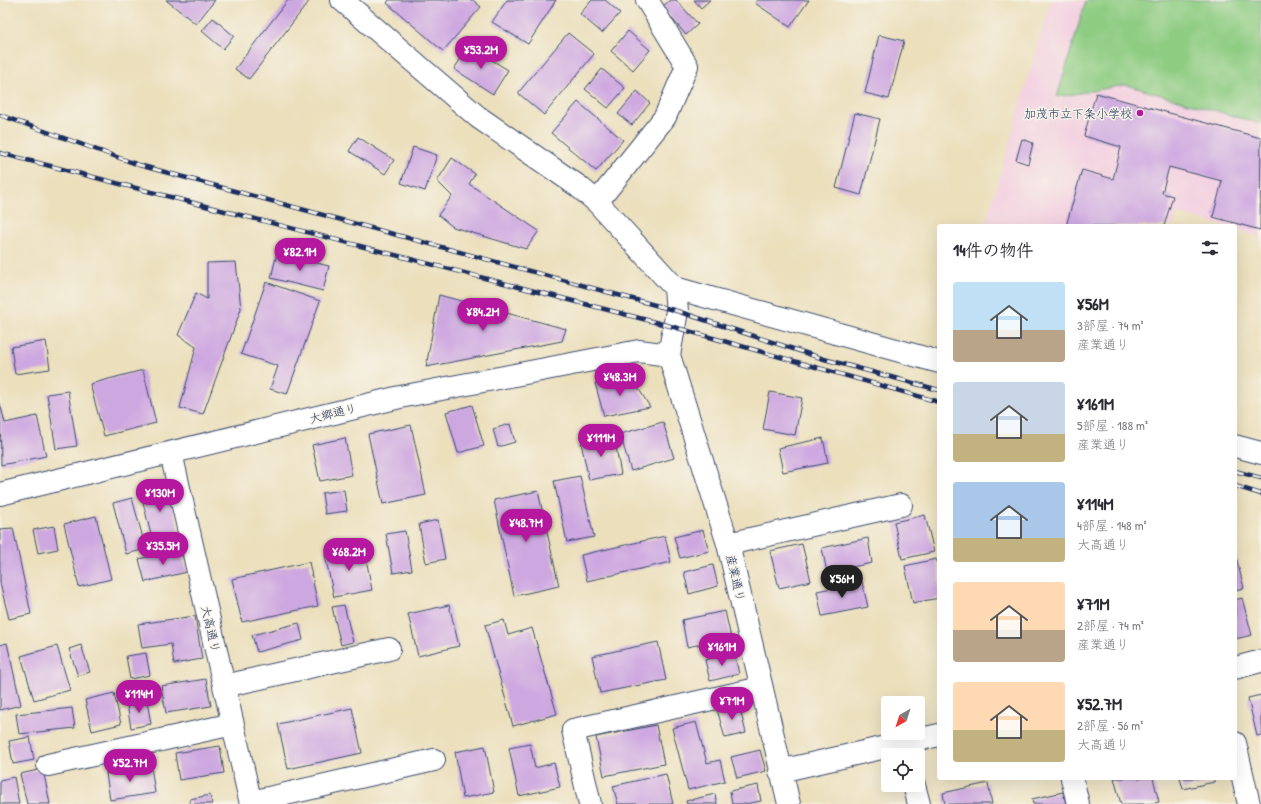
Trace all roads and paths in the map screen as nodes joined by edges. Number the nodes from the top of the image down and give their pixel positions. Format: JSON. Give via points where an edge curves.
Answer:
{"nodes":[{"id":1,"x":342,"y":0,"type":"edge"},
{"id":2,"x":647,"y":0,"type":"edge"},
{"id":3,"x":597,"y":202,"type":"junction"},
{"id":4,"x":675,"y":288,"type":"junction"},
{"id":5,"x":669,"y":355,"type":"junction"},
{"id":6,"x":937,"y":361,"type":"edge"},
{"id":7,"x":1237,"y":447,"type":"edge"},
{"id":8,"x":171,"y":453,"type":"junction"},
{"id":9,"x":1261,"y":453,"type":"edge"},
{"id":10,"x":0,"y":494,"type":"edge"},
{"id":11,"x":901,"y":505,"type":"dead end"},
{"id":12,"x":728,"y":544,"type":"junction"},
{"id":13,"x":389,"y":649,"type":"dead end"},
{"id":14,"x":1261,"y":661,"type":"edge"},
{"id":15,"x":1237,"y":667,"type":"edge"},
{"id":16,"x":224,"y":686,"type":"junction"},
{"id":17,"x":761,"y":688,"type":"junction"},
{"id":18,"x":233,"y":724,"type":"junction"},
{"id":19,"x":937,"y":736,"type":"edge"},
{"id":20,"x":908,"y":748,"type":"edge"},
{"id":21,"x":1237,"y":752,"type":"edge"},
{"id":22,"x":881,"y":753,"type":"edge"},
{"id":23,"x":434,"y":760,"type":"dead end"},
{"id":24,"x":48,"y":765,"type":"dead end"},
{"id":25,"x":780,"y":771,"type":"junction"},
{"id":26,"x":1072,"y":780,"type":"edge"},
{"id":27,"x":916,"y":792,"type":"edge"},
{"id":28,"x":251,"y":803,"type":"edge"},
{"id":29,"x":590,"y":804,"type":"edge"},
{"id":30,"x":789,"y":804,"type":"edge"},
{"id":31,"x":919,"y":804,"type":"edge"},
{"id":32,"x":1078,"y":804,"type":"edge"},
{"id":33,"x":1249,"y":804,"type":"edge"}],
"edges":[{"from":1,"to":3,"type":"street","via":[[478,117]]},
{"from":2,"to":3,"type":"street","via":[[687,66],[664,117]]},
{"from":3,"to":4,"type":"street"},
{"from":4,"to":5,"type":"street","via":[[677,311]]},
{"from":4,"to":6,"type":"street"},
{"from":5,"to":8,"type":"street","name":"大郷通り","via":[[639,351],[531,371],[400,397]]},
{"from":5,"to":12,"type":"street","name":"産業通り"},
{"from":7,"to":9,"type":"street"},
{"from":8,"to":10,"type":"street","name":"大郷通り"},
{"from":8,"to":16,"type":"street","name":"大高通り"},
{"from":11,"to":12,"type":"street"},
{"from":12,"to":17,"type":"street","name":"産業通り"},
{"from":13,"to":16,"type":"street"},
{"from":14,"to":15,"type":"street"},
{"from":16,"to":18,"type":"street","name":"大高通り"},
{"from":17,"to":25,"type":"street","name":"産業通り"},
{"from":17,"to":29,"type":"street","via":[[573,730]]},
{"from":18,"to":24,"type":"street"},
{"from":18,"to":28,"type":"street","name":"大高通り"},
{"from":19,"to":20,"type":"street"},
{"from":21,"to":33,"type":"street"},
{"from":22,"to":25,"type":"street"},
{"from":23,"to":28,"type":"street"},
{"from":25,"to":30,"type":"street","name":"産業通り"},
{"from":26,"to":32,"type":"street"},
{"from":27,"to":31,"type":"street"}]}
